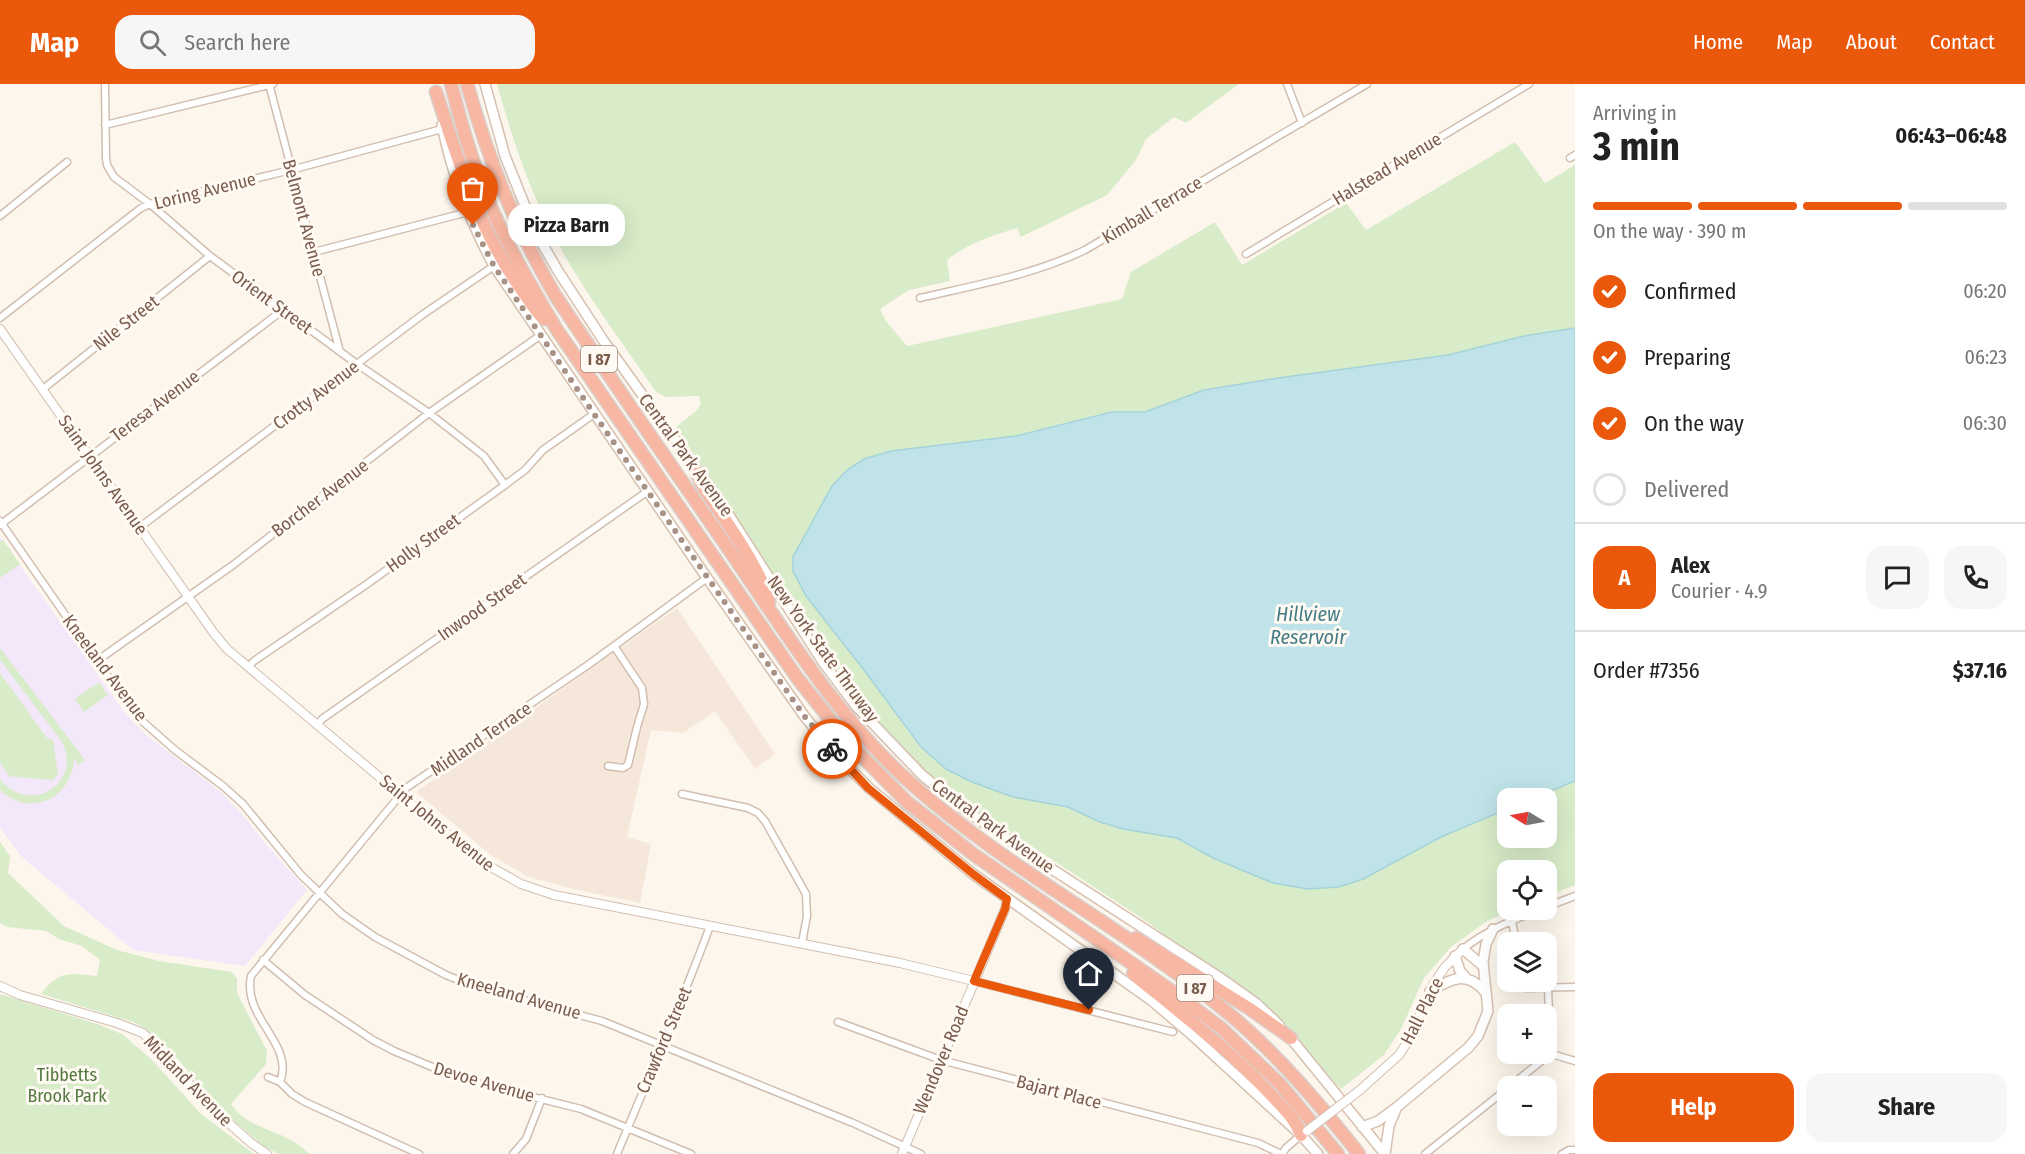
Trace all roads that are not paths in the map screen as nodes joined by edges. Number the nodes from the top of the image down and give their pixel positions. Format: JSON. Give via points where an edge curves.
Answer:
{"nodes":[{"id":1,"x":105,"y":84,"type":"edge"},
{"id":2,"x":270,"y":84,"type":"edge"},
{"id":3,"x":451,"y":84,"type":"edge"},
{"id":4,"x":467,"y":84,"type":"edge"},
{"id":5,"x":485,"y":84,"type":"edge"},
{"id":6,"x":1287,"y":84,"type":"edge"},
{"id":7,"x":1367,"y":84,"type":"edge"},
{"id":8,"x":1529,"y":84,"type":"edge"},
{"id":9,"x":435,"y":88,"type":"edge"},
{"id":10,"x":1302,"y":123,"type":"junction"},
{"id":11,"x":105,"y":125,"type":"junction"},
{"id":12,"x":442,"y":129,"type":"junction"},
{"id":13,"x":67,"y":162,"type":"dead end"},
{"id":14,"x":291,"y":170,"type":"junction"},
{"id":15,"x":150,"y":204,"type":"junction"},
{"id":16,"x":468,"y":212,"type":"junction"},
{"id":17,"x":0,"y":216,"type":"edge"},
{"id":18,"x":314,"y":252,"type":"junction"},
{"id":19,"x":1246,"y":254,"type":"dead end"},
{"id":20,"x":210,"y":256,"type":"junction"},
{"id":21,"x":494,"y":266,"type":"junction"},
{"id":22,"x":920,"y":298,"type":"dead end"},
{"id":23,"x":283,"y":310,"type":"junction"},
{"id":24,"x":0,"y":318,"type":"edge"},
{"id":25,"x":0,"y":329,"type":"edge"},
{"id":26,"x":557,"y":330,"type":"junction"},
{"id":27,"x":541,"y":335,"type":"junction"},
{"id":28,"x":340,"y":352,"type":"junction"},
{"id":29,"x":357,"y":364,"type":"junction"},
{"id":30,"x":43,"y":389,"type":"junction"},
{"id":31,"x":429,"y":413,"type":"junction"},
{"id":32,"x":594,"y":414,"type":"junction"},
{"id":33,"x":90,"y":456,"type":"junction"},
{"id":34,"x":695,"y":469,"type":"junction"},
{"id":35,"x":505,"y":485,"type":"junction"},
{"id":36,"x":648,"y":491,"type":"junction"},
{"id":37,"x":0,"y":523,"type":"edge"},
{"id":38,"x":140,"y":527,"type":"junction"},
{"id":39,"x":707,"y":579,"type":"junction"},
{"id":40,"x":188,"y":595,"type":"junction"},
{"id":41,"x":772,"y":612,"type":"junction"},
{"id":42,"x":614,"y":646,"type":"junction"},
{"id":43,"x":98,"y":660,"type":"junction"},
{"id":44,"x":248,"y":667,"type":"junction"},
{"id":45,"x":317,"y":725,"type":"junction"},
{"id":46,"x":608,"y":766,"type":"dead end"},
{"id":47,"x":682,"y":794,"type":"dead end"},
{"id":48,"x":401,"y":795,"type":"junction"},
{"id":49,"x":319,"y":893,"type":"junction"},
{"id":50,"x":1575,"y":896,"type":"edge"},
{"id":51,"x":1066,"y":898,"type":"junction"},
{"id":52,"x":1007,"y":899,"type":"junction"},
{"id":53,"x":1557,"y":903,"type":"edge"},
{"id":54,"x":1063,"y":916,"type":"junction"},
{"id":55,"x":1512,"y":921,"type":"joint"},
{"id":56,"x":710,"y":926,"type":"junction"},
{"id":57,"x":1493,"y":929,"type":"junction"},
{"id":58,"x":1514,"y":932,"type":"edge"},
{"id":59,"x":802,"y":943,"type":"junction"},
{"id":60,"x":1459,"y":952,"type":"junction"},
{"id":61,"x":263,"y":960,"type":"junction"},
{"id":62,"x":1483,"y":966,"type":"junction"},
{"id":63,"x":1467,"y":979,"type":"junction"},
{"id":64,"x":974,"y":981,"type":"junction"},
{"id":65,"x":0,"y":986,"type":"edge"},
{"id":66,"x":1575,"y":987,"type":"edge"},
{"id":67,"x":1557,"y":988,"type":"edge"},
{"id":68,"x":1430,"y":992,"type":"junction"},
{"id":69,"x":1487,"y":994,"type":"junction"},
{"id":70,"x":838,"y":1022,"type":"dead end"},
{"id":71,"x":1173,"y":1032,"type":"dead end"},
{"id":72,"x":1292,"y":1038,"type":"junction"},
{"id":73,"x":662,"y":1045,"type":"junction"},
{"id":74,"x":1557,"y":1056,"type":"edge"},
{"id":75,"x":941,"y":1060,"type":"junction"},
{"id":76,"x":1575,"y":1061,"type":"edge"},
{"id":77,"x":1538,"y":1064,"type":"edge"},
{"id":78,"x":1523,"y":1076,"type":"edge"},
{"id":79,"x":268,"y":1077,"type":"dead end"},
{"id":80,"x":280,"y":1083,"type":"junction"},
{"id":81,"x":1497,"y":1097,"type":"edge"},
{"id":82,"x":542,"y":1098,"type":"junction"},
{"id":83,"x":1397,"y":1107,"type":"junction"},
{"id":84,"x":1362,"y":1127,"type":"junction"},
{"id":85,"x":628,"y":1128,"type":"junction"},
{"id":86,"x":1304,"y":1133,"type":"junction"},
{"id":87,"x":903,"y":1150,"type":"edge"},
{"id":88,"x":1575,"y":1150,"type":"edge"},
{"id":89,"x":267,"y":1154,"type":"edge"},
{"id":90,"x":419,"y":1154,"type":"edge"},
{"id":91,"x":513,"y":1154,"type":"edge"},
{"id":92,"x":617,"y":1154,"type":"edge"},
{"id":93,"x":691,"y":1154,"type":"edge"},
{"id":94,"x":921,"y":1154,"type":"edge"},
{"id":95,"x":1282,"y":1154,"type":"edge"},
{"id":96,"x":1318,"y":1154,"type":"edge"},
{"id":97,"x":1338,"y":1154,"type":"edge"},
{"id":98,"x":1359,"y":1154,"type":"edge"},
{"id":99,"x":1385,"y":1154,"type":"edge"},
{"id":100,"x":1425,"y":1154,"type":"edge"},
{"id":101,"x":1562,"y":1154,"type":"edge"}],
"edges":[{"from":1,"to":11,"type":"street","name":"Orient Street"},
{"from":2,"to":11,"type":"street"},
{"from":2,"to":14,"type":"street","name":"Belmont Avenue"},
{"from":3,"to":26,"type":"highway","name":"New York State Thruway","number":"I 87","via":[[468,146],[494,213]]},
{"from":4,"to":41,"type":"highway","name":"New York State Thruway","number":"I 87","via":[[498,180],[541,271]]},
{"from":5,"to":34,"type":"main road","name":"Central Park Avenue","via":[[505,156],[535,231],[578,303]]},
{"from":6,"to":10,"type":"street"},
{"from":7,"to":10,"type":"street","name":"Kimball Terrace"},
{"from":8,"to":19,"type":"street","name":"Halstead Avenue"},
{"from":9,"to":12,"type":"main road"},
{"from":9,"to":26,"type":"highway","via":[[488,235],[537,313]]},
{"from":10,"to":22,"type":"street","name":"Kimball Terrace","via":[[1062,261]]},
{"from":11,"to":15,"type":"street","name":"Orient Street","via":[[107,165],[114,177]]},
{"from":12,"to":14,"type":"street","name":"Loring Avenue"},
{"from":12,"to":16,"type":"main road"},
{"from":13,"to":17,"type":"street"},
{"from":14,"to":15,"type":"street","name":"Loring Avenue"},
{"from":14,"to":18,"type":"street","name":"Belmont Avenue"},
{"from":15,"to":20,"type":"street","name":"Orient Street"},
{"from":15,"to":24,"type":"street","name":"Loring Avenue"},
{"from":16,"to":18,"type":"street"},
{"from":16,"to":21,"type":"main road"},
{"from":18,"to":28,"type":"street","name":"Belmont Avenue"},
{"from":20,"to":23,"type":"street","name":"Orient Street"},
{"from":20,"to":30,"type":"street","name":"Nile Street"},
{"from":21,"to":27,"type":"main road"},
{"from":21,"to":29,"type":"street","name":"Crotty Avenue"},
{"from":23,"to":28,"type":"street","name":"Orient Street"},
{"from":23,"to":33,"type":"street","name":"Teresa Avenue"},
{"from":25,"to":30,"type":"street","name":"Saint Johns Avenue"},
{"from":26,"to":54,"type":"highway","name":"New York State Thruway","number":"I 87","via":[[798,679],[843,736],[887,784],[928,820]]},
{"from":27,"to":31,"type":"street","name":"Borcher Avenue"},
{"from":27,"to":32,"type":"main road"},
{"from":28,"to":29,"type":"street","name":"Orient Street"},
{"from":29,"to":31,"type":"street","name":"Orient Street"},
{"from":29,"to":38,"type":"street","name":"Crotty Avenue"},
{"from":30,"to":33,"type":"street","name":"Saint Johns Avenue"},
{"from":31,"to":35,"type":"street","name":"Orient Street","via":[[484,456]]},
{"from":31,"to":40,"type":"street","name":"Borcher Avenue","via":[[233,565]]},
{"from":32,"to":35,"type":"street","name":"Holly Street","via":[[543,450]]},
{"from":32,"to":36,"type":"main road"},
{"from":33,"to":37,"type":"street","name":"Teresa Avenue"},
{"from":33,"to":38,"type":"street","name":"Saint Johns Avenue"},
{"from":34,"to":41,"type":"highway","via":[[766,590]]},
{"from":34,"to":72,"type":"main road","name":"Central Park Avenue","via":[[740,531],[835,679],[922,774],[998,834],[1257,1004]]},
{"from":35,"to":44,"type":"street","name":"Holly Street"},
{"from":36,"to":39,"type":"main road"},
{"from":36,"to":45,"type":"street","name":"Inwood Street"},
{"from":37,"to":43,"type":"street","name":"Kneeland Avenue"},
{"from":38,"to":40,"type":"street","name":"Saint Johns Avenue"},
{"from":39,"to":42,"type":"street","name":"Midland Terrace"},
{"from":39,"to":52,"type":"main road","via":[[837,756],[868,788]]},
{"from":40,"to":43,"type":"street","name":"Borcher Avenue"},
{"from":40,"to":44,"type":"street","name":"Saint Johns Avenue","via":[[221,642]]},
{"from":41,"to":51,"type":"highway","name":"New York State Thruway","number":"I 87","via":[[846,715],[902,775],[965,828]]},
{"from":42,"to":46,"type":"street","via":[[642,687],[644,704],[628,765]]},
{"from":42,"to":48,"type":"street","name":"Midland Terrace"},
{"from":43,"to":49,"type":"street","name":"Kneeland Avenue","via":[[141,720],[243,804]]},
{"from":44,"to":45,"type":"street","name":"Saint Johns Avenue"},
{"from":45,"to":48,"type":"street","name":"Saint Johns Avenue"},
{"from":47,"to":59,"type":"street","via":[[748,808],[765,821],[806,894]]},
{"from":48,"to":49,"type":"street","name":"Midland Terrace"},
{"from":48,"to":56,"type":"street","name":"Saint Johns Avenue","via":[[477,859],[529,887]]},
{"from":49,"to":61,"type":"street","name":"Midland Terrace"},
{"from":49,"to":73,"type":"street","name":"Kneeland Avenue","via":[[375,937],[446,975],[479,988],[602,1021]]},
{"from":50,"to":53,"type":"street"},
{"from":51,"to":72,"type":"highway","via":[[1149,945]]},
{"from":51,"to":98,"type":"highway","name":"New York State Thruway","number":"I 87","via":[[1188,983],[1253,1034],[1311,1094]]},
{"from":52,"to":64,"type":"street","name":"Wendover Road"},
{"from":52,"to":86,"type":"main road","via":[[1151,1000]]},
{"from":54,"to":86,"type":"highway","via":[[1241,1064]]},
{"from":54,"to":97,"type":"highway","name":"New York State Thruway","number":"I 87","via":[[1184,1000],[1234,1040],[1280,1084]]},
{"from":55,"to":57,"type":"street","name":"Hall Place"},
{"from":55,"to":58,"type":"street"},
{"from":56,"to":59,"type":"street","name":"Saint Johns Avenue"},
{"from":56,"to":73,"type":"street","name":"Crawford Street"},
{"from":57,"to":60,"type":"street","name":"Hall Place"},
{"from":57,"to":62,"type":"main road"},
{"from":59,"to":64,"type":"street","name":"Saint Johns Avenue"},
{"from":60,"to":62,"type":"main road"},
{"from":60,"to":63,"type":"main road","via":[[1460,971]]},
{"from":60,"to":68,"type":"street","name":"Hall Place"},
{"from":61,"to":80,"type":"street","name":"Midland Terrace","via":[[251,976],[249,995],[282,1058]]},
{"from":61,"to":82,"type":"street","name":"Devoe Avenue","via":[[305,995],[394,1051],[461,1079]]},
{"from":62,"to":69,"type":"main road"},
{"from":63,"to":68,"type":"main road","via":[[1451,981]]},
{"from":63,"to":69,"type":"main road","via":[[1478,983]]},
{"from":64,"to":71,"type":"street","name":"Saint Johns Avenue"},
{"from":64,"to":75,"type":"street","name":"Wendover Road"},
{"from":65,"to":89,"type":"street","name":"Midland Avenue","via":[[143,1034],[212,1108]]},
{"from":66,"to":67,"type":"street"},
{"from":68,"to":86,"type":"street","name":"Hall Place","bridge":true,"via":[[1394,1060]]},
{"from":69,"to":83,"type":"main road","via":[[1488,1011],[1478,1036]]},
{"from":70,"to":75,"type":"street","name":"Bajart Place"},
{"from":72,"to":84,"type":"main road","name":"Central Park Avenue"},
{"from":73,"to":85,"type":"street","name":"Crawford Street"},
{"from":73,"to":87,"type":"street","name":"Kneeland Avenue"},
{"from":74,"to":76,"type":"street"},
{"from":75,"to":87,"type":"street","name":"Wendover Road"},
{"from":75,"to":95,"type":"street","name":"Bajart Place","via":[[1257,1143]]},
{"from":77,"to":78,"type":"street"},
{"from":79,"to":80,"type":"street"},
{"from":80,"to":90,"type":"street","via":[[305,1102],[342,1121]]},
{"from":81,"to":100,"type":"street"},
{"from":82,"to":85,"type":"street","name":"Devoe Avenue"},
{"from":82,"to":91,"type":"street","via":[[526,1139]]},
{"from":83,"to":84,"type":"main road"},
{"from":83,"to":99,"type":"main road","via":[[1389,1126]]},
{"from":84,"to":99,"type":"main road","name":"Central Park Avenue"},
{"from":85,"to":92,"type":"street","name":"Crawford Street"},
{"from":85,"to":93,"type":"street","name":"Devoe Avenue"},
{"from":86,"to":95,"type":"street","name":"Hall Place"},
{"from":86,"to":96,"type":"main road"},
{"from":87,"to":94,"type":"street","name":"Kneeland Avenue"},
{"from":88,"to":101,"type":"street"}]}
